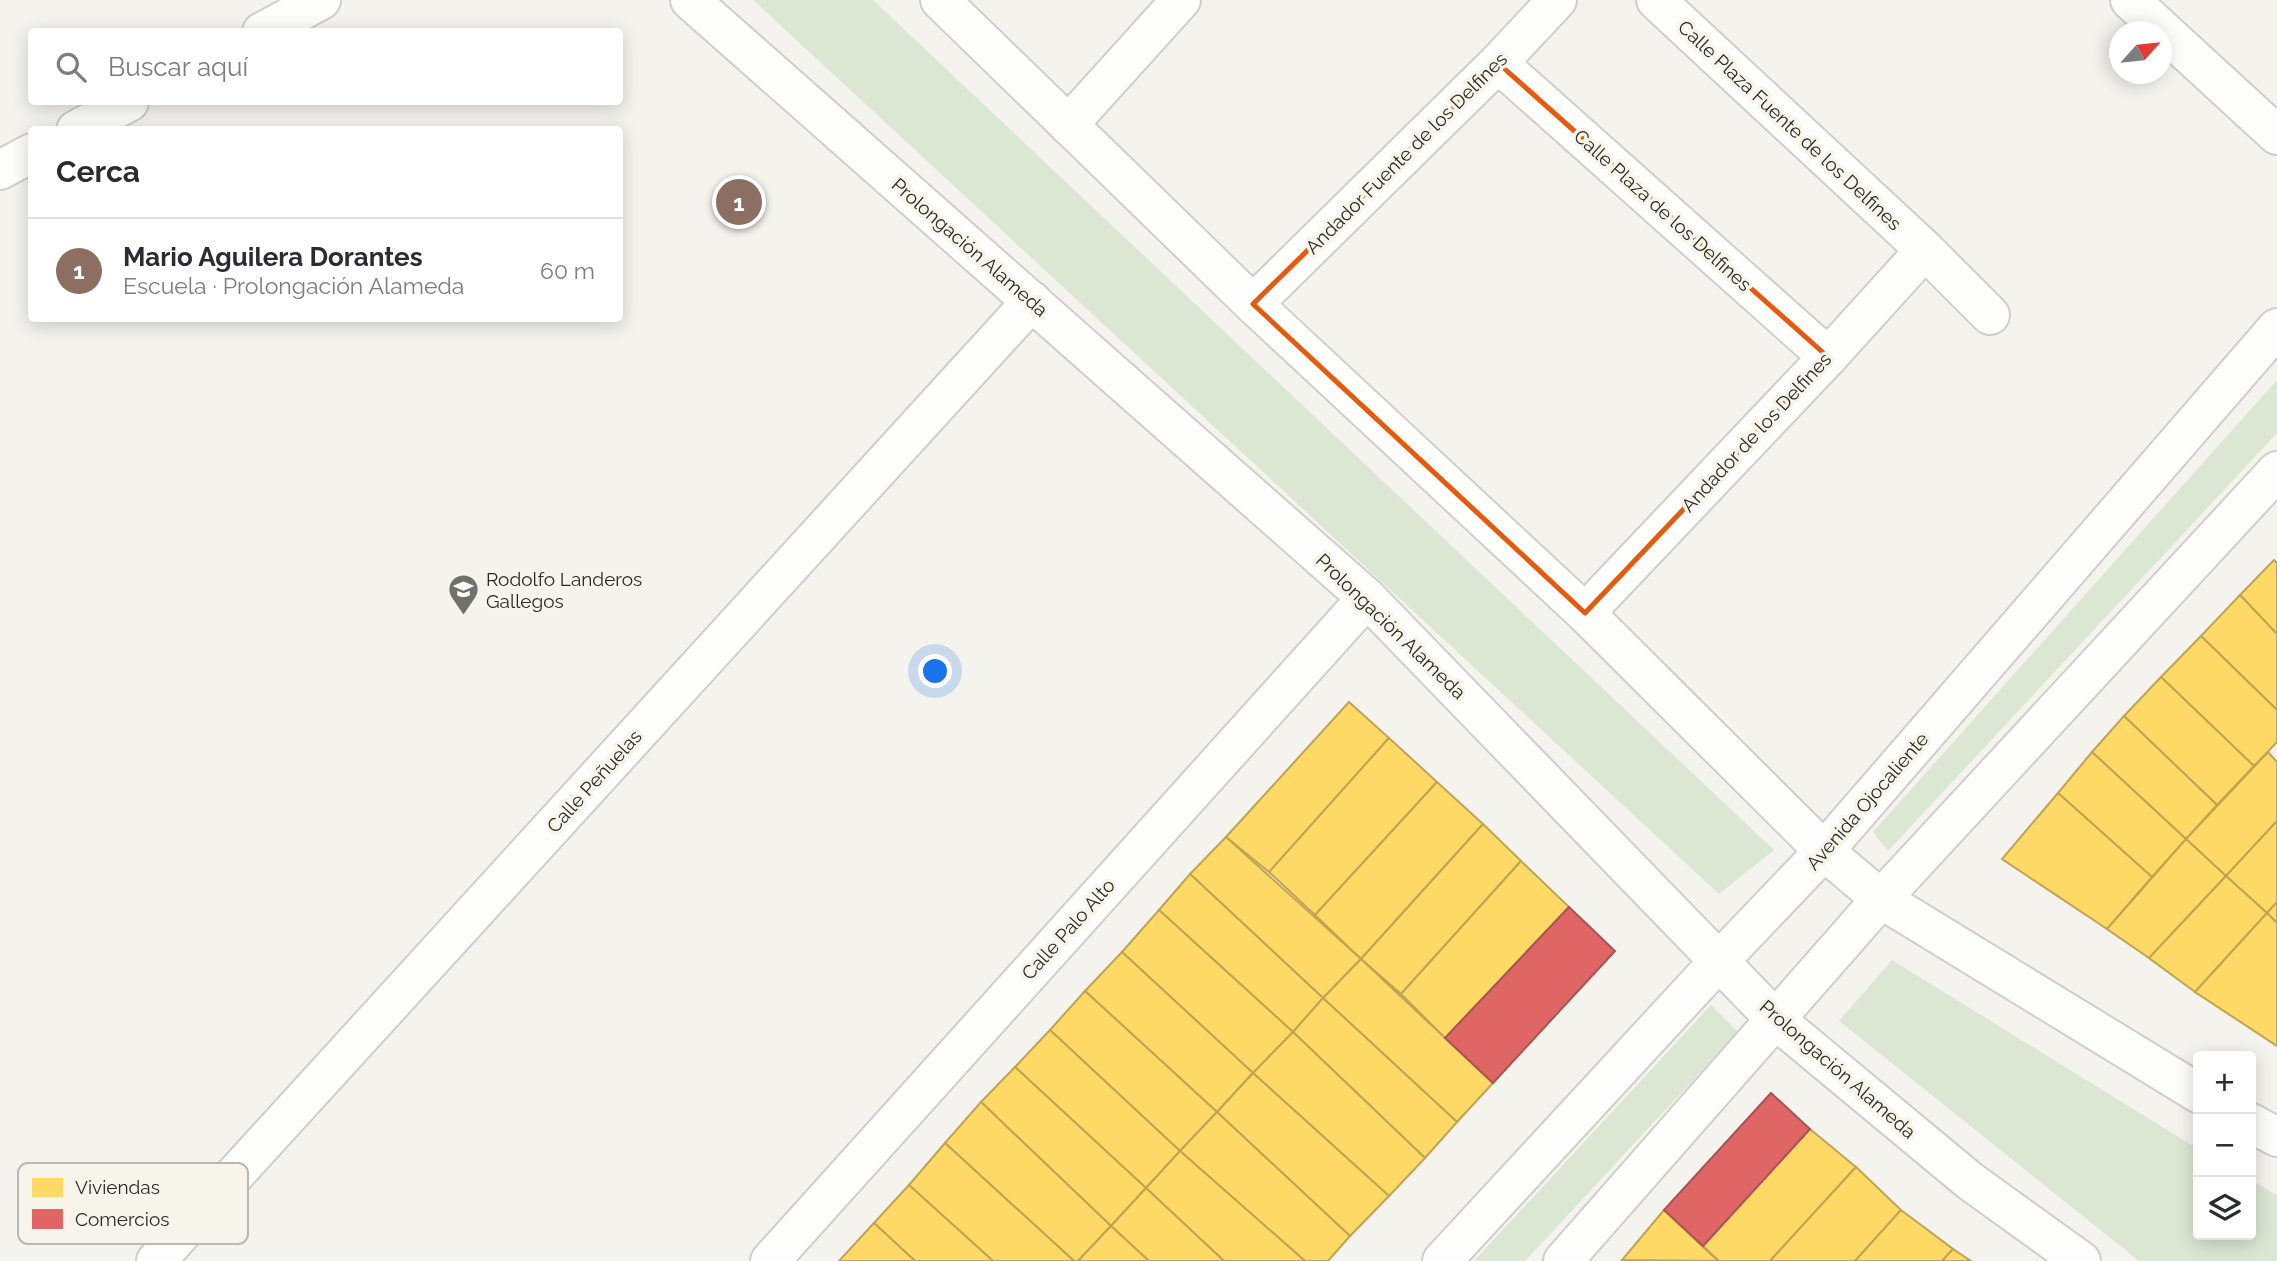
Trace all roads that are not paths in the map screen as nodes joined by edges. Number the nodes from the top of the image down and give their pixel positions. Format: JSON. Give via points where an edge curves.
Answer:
{"nodes":[{"id":1,"x":321,"y":0,"type":"edge"},
{"id":2,"x":690,"y":0,"type":"edge"},
{"id":3,"x":940,"y":0,"type":"edge"},
{"id":4,"x":1181,"y":0,"type":"edge"},
{"id":5,"x":1557,"y":0,"type":"edge"},
{"id":6,"x":1656,"y":0,"type":"edge"},
{"id":7,"x":2130,"y":0,"type":"edge"},
{"id":8,"x":269,"y":28,"type":"edge"},
{"id":9,"x":1498,"y":63,"type":"junction"},
{"id":10,"x":123,"y":105,"type":"edge"},
{"id":11,"x":1068,"y":125,"type":"junction"},
{"id":12,"x":84,"y":126,"type":"edge"},
{"id":13,"x":2277,"y":135,"type":"edge"},
{"id":14,"x":28,"y":155,"type":"edge"},
{"id":15,"x":0,"y":170,"type":"edge"},
{"id":16,"x":1925,"y":250,"type":"junction"},
{"id":17,"x":1032,"y":301,"type":"junction"},
{"id":18,"x":1253,"y":304,"type":"junction"},
{"id":19,"x":1990,"y":315,"type":"dead end"},
{"id":20,"x":2277,"y":328,"type":"edge"},
{"id":21,"x":1828,"y":356,"type":"junction"},
{"id":22,"x":2277,"y":471,"type":"edge"},
{"id":23,"x":1367,"y":598,"type":"junction"},
{"id":24,"x":1585,"y":613,"type":"junction"},
{"id":25,"x":1824,"y":851,"type":"junction"},
{"id":26,"x":1881,"y":899,"type":"junction"},
{"id":27,"x":1720,"y":960,"type":"junction"},
{"id":28,"x":1776,"y":1020,"type":"junction"},
{"id":29,"x":2193,"y":1090,"type":"edge"},
{"id":30,"x":2256,"y":1125,"type":"edge"},
{"id":31,"x":2277,"y":1138,"type":"edge"},
{"id":32,"x":245,"y":1163,"type":"edge"},
{"id":33,"x":172,"y":1244,"type":"edge"},
{"id":34,"x":156,"y":1261,"type":"edge"},
{"id":35,"x":770,"y":1261,"type":"edge"},
{"id":36,"x":1441,"y":1261,"type":"edge"},
{"id":37,"x":1563,"y":1261,"type":"edge"},
{"id":38,"x":2081,"y":1261,"type":"edge"}],
"edges":[{"from":1,"to":8,"type":"main road"},
{"from":2,"to":17,"type":"main road","name":"Prolongación Alameda"},
{"from":3,"to":11,"type":"main road"},
{"from":4,"to":11,"type":"main road"},
{"from":5,"to":9,"type":"main road","name":"Andador Fuente de los Delfines"},
{"from":6,"to":16,"type":"main road","name":"Calle Plaza Fuente de los Delfines"},
{"from":7,"to":13,"type":"main road"},
{"from":9,"to":18,"type":"main road","name":"Andador Fuente de los Delfines"},
{"from":9,"to":21,"type":"main road","name":"Calle Plaza de los Delfines"},
{"from":10,"to":12,"type":"main road"},
{"from":11,"to":18,"type":"main road"},
{"from":14,"to":15,"type":"main road"},
{"from":16,"to":19,"type":"main road","name":"Calle Plaza Fuente de los Delfines"},
{"from":16,"to":21,"type":"main road","name":"Andador de los Delfines"},
{"from":17,"to":23,"type":"main road","name":"Prolongación Alameda"},
{"from":17,"to":32,"type":"main road","name":"Calle Peñuelas"},
{"from":18,"to":24,"type":"main road"},
{"from":20,"to":25,"type":"main road","name":"Avenida Ojocaliente"},
{"from":21,"to":24,"type":"main road","name":"Andador de los Delfines"},
{"from":22,"to":26,"type":"main road"},
{"from":23,"to":27,"type":"main road","name":"Prolongación Alameda"},
{"from":23,"to":35,"type":"main road","name":"Calle Palo Alto"},
{"from":24,"to":25,"type":"main road"},
{"from":25,"to":26,"type":"main road"},
{"from":25,"to":27,"type":"main road","name":"Avenida Ojocaliente"},
{"from":26,"to":28,"type":"main road"},
{"from":26,"to":29,"type":"main road"},
{"from":27,"to":28,"type":"main road","name":"Prolongación Alameda"},
{"from":27,"to":36,"type":"main road","name":"Avenida Ojocaliente"},
{"from":28,"to":37,"type":"main road"},
{"from":28,"to":38,"type":"main road","name":"Prolongación Alameda","via":[[1970,1181]]},
{"from":30,"to":31,"type":"main road"},
{"from":33,"to":34,"type":"main road","name":"Calle Peñuelas"}]}
